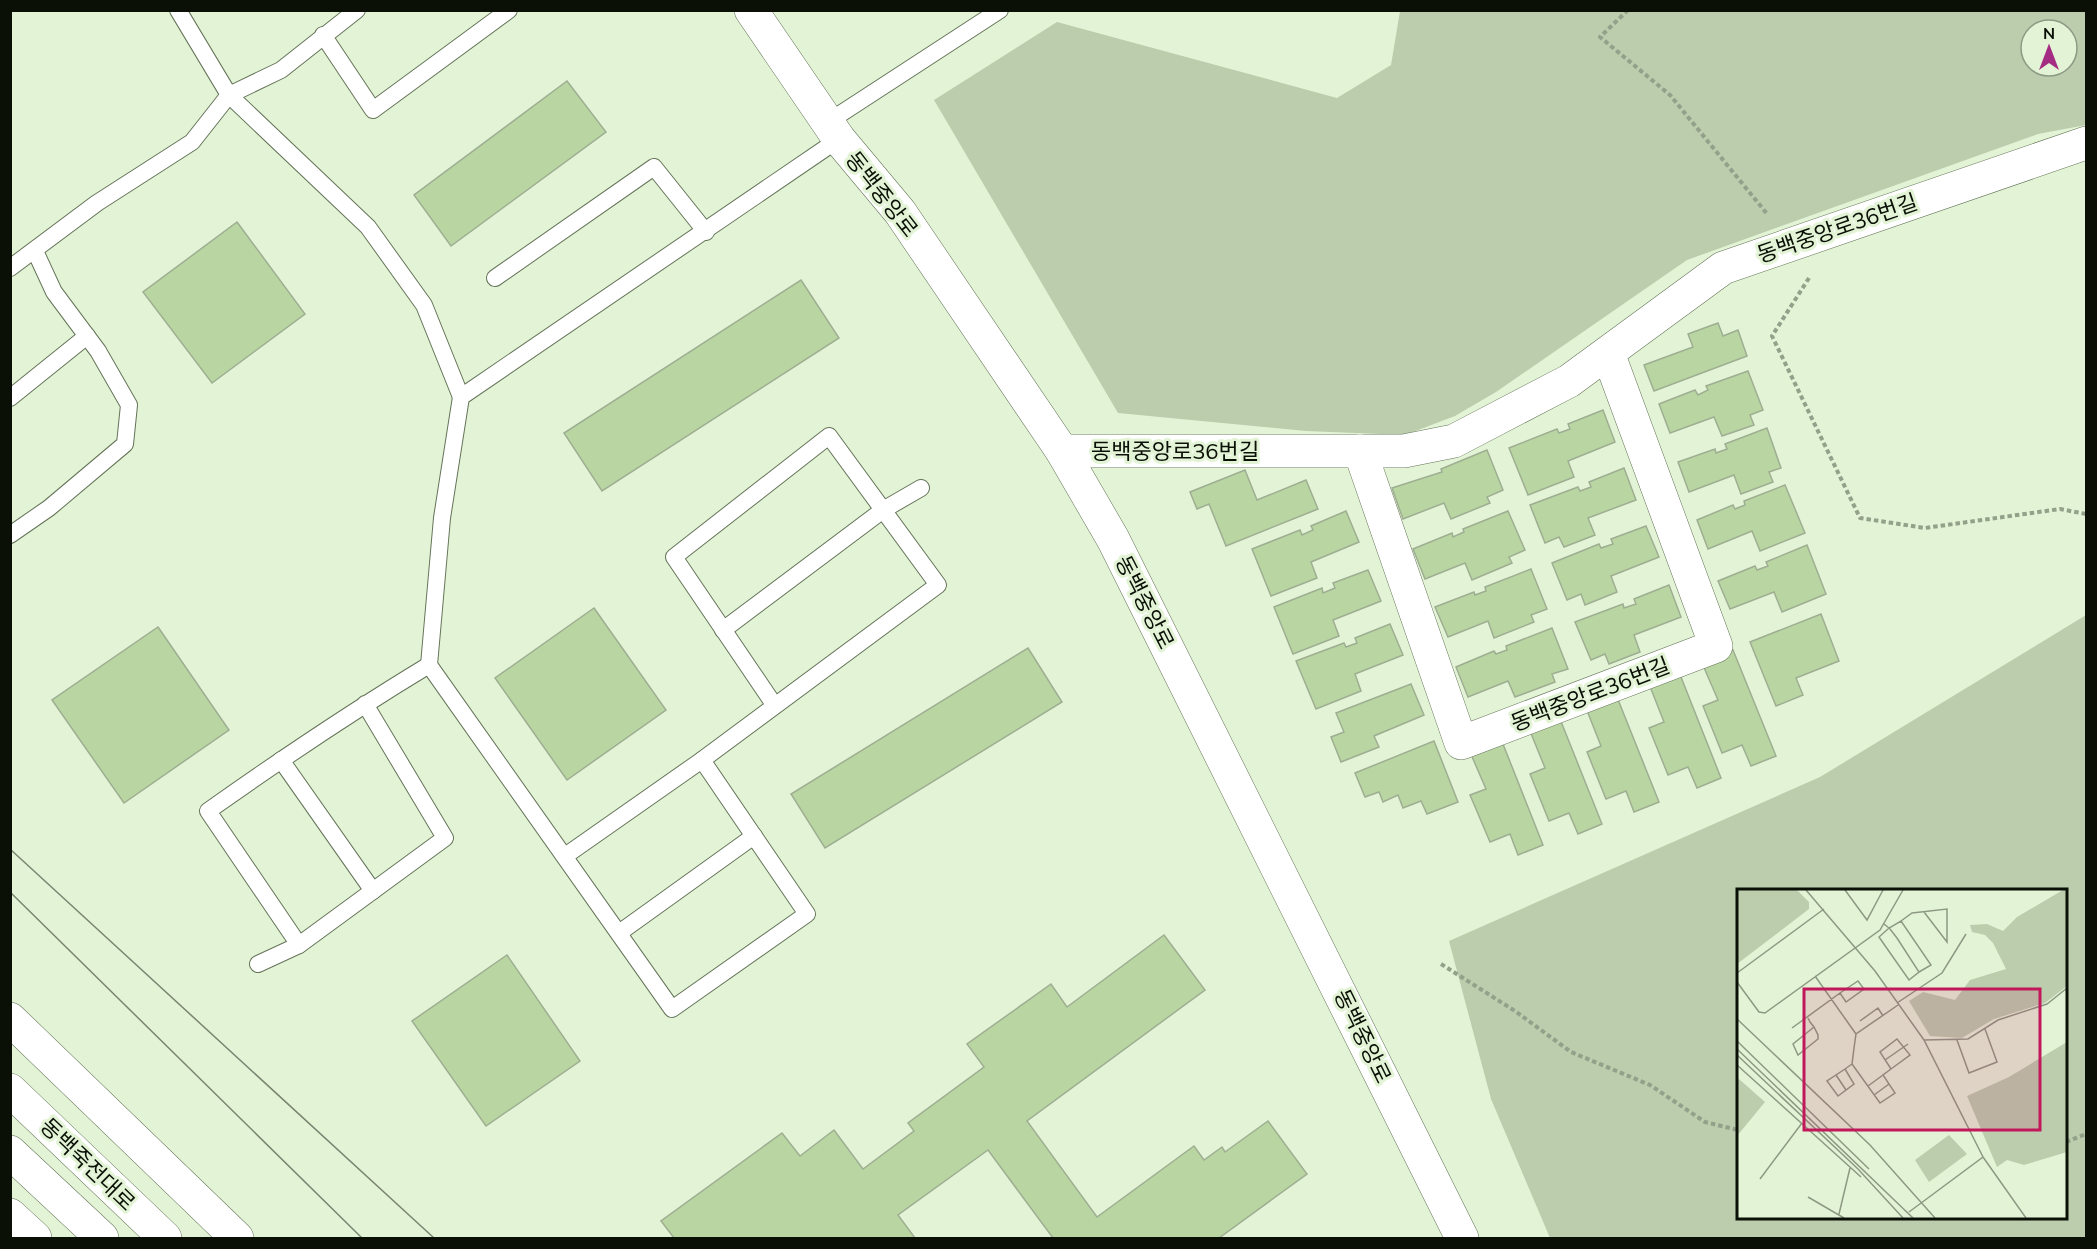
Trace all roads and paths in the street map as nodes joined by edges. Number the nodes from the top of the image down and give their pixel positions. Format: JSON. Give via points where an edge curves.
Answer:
{"nodes":[{"id":1,"x":178,"y":10,"type":"edge"},
{"id":2,"x":357,"y":10,"type":"edge"},
{"id":3,"x":509,"y":10,"type":"edge"},
{"id":4,"x":751,"y":10,"type":"edge"},
{"id":5,"x":1000,"y":10,"type":"edge"},
{"id":6,"x":1628,"y":10,"type":"edge"},
{"id":7,"x":323,"y":35,"type":"junction"},
{"id":8,"x":229,"y":95,"type":"junction"},
{"id":9,"x":833,"y":131,"type":"junction"},
{"id":10,"x":2086,"y":143,"type":"edge"},
{"id":11,"x":706,"y":232,"type":"junction"},
{"id":12,"x":1799,"y":240,"type":"junction"},
{"id":13,"x":35,"y":251,"type":"junction"},
{"id":14,"x":10,"y":268,"type":"edge"},
{"id":15,"x":495,"y":278,"type":"dead end"},
{"id":16,"x":87,"y":336,"type":"junction"},
{"id":17,"x":1608,"y":353,"type":"junction"},
{"id":18,"x":10,"y":398,"type":"edge"},
{"id":19,"x":461,"y":398,"type":"junction"},
{"id":20,"x":1062,"y":451,"type":"junction"},
{"id":21,"x":1360,"y":451,"type":"junction"},
{"id":22,"x":921,"y":488,"type":"dead end"},
{"id":23,"x":883,"y":510,"type":"junction"},
{"id":24,"x":2086,"y":514,"type":"edge"},
{"id":25,"x":10,"y":536,"type":"edge"},
{"id":26,"x":723,"y":630,"type":"junction"},
{"id":27,"x":429,"y":665,"type":"junction"},
{"id":28,"x":365,"y":704,"type":"junction"},
{"id":29,"x":775,"y":706,"type":"junction"},
{"id":30,"x":280,"y":760,"type":"junction"},
{"id":31,"x":702,"y":760,"type":"junction"},
{"id":32,"x":754,"y":836,"type":"junction"},
{"id":33,"x":565,"y":856,"type":"junction"},
{"id":34,"x":373,"y":891,"type":"junction"},
{"id":35,"x":619,"y":933,"type":"junction"},
{"id":36,"x":299,"y":945,"type":"junction"},
{"id":37,"x":258,"y":964,"type":"dead end"},
{"id":38,"x":1441,"y":964,"type":"dead end"},
{"id":39,"x":10,"y":1019,"type":"edge"},
{"id":40,"x":10,"y":1090,"type":"edge"},
{"id":41,"x":1737,"y":1130,"type":"edge"},
{"id":42,"x":2086,"y":1134,"type":"edge"},
{"id":43,"x":2067,"y":1142,"type":"edge"},
{"id":44,"x":10,"y":1152,"type":"edge"},
{"id":45,"x":10,"y":1215,"type":"edge"},
{"id":46,"x":35,"y":1239,"type":"edge"},
{"id":47,"x":102,"y":1239,"type":"edge"},
{"id":48,"x":165,"y":1239,"type":"edge"},
{"id":49,"x":237,"y":1239,"type":"edge"},
{"id":50,"x":1462,"y":1239,"type":"edge"}],
"edges":[{"from":1,"to":8,"type":"lane"},
{"from":2,"to":7,"type":"lane"},
{"from":3,"to":7,"type":"lane","via":[[373,110]]},
{"from":4,"to":9,"type":"street","name":"동백중앙로"},
{"from":5,"to":9,"type":"lane"},
{"from":6,"to":12,"type":"path","via":[[1600,37],[1670,94],[1762,210]]},
{"from":7,"to":8,"type":"lane","via":[[281,70]]},
{"from":8,"to":13,"type":"lane","via":[[192,142],[97,203]]},
{"from":8,"to":19,"type":"lane","via":[[368,226],[424,305]]},
{"from":9,"to":11,"type":"lane"},
{"from":9,"to":20,"type":"street","name":"동백중앙로","via":[[900,212]]},
{"from":10,"to":12,"type":"street","name":"동백중앙로36번길"},
{"from":11,"to":15,"type":"lane","via":[[654,167]]},
{"from":11,"to":19,"type":"lane"},
{"from":12,"to":17,"type":"street","name":"동백중앙로36번길","via":[[1722,268]]},
{"from":12,"to":24,"type":"path","via":[[1809,281],[1772,336],[1860,518],[1925,528],[2060,509]]},
{"from":13,"to":14,"type":"lane"},
{"from":13,"to":16,"type":"lane","via":[[54,292]]},
{"from":16,"to":18,"type":"lane"},
{"from":16,"to":25,"type":"lane","via":[[129,405],[125,444]]},
{"from":17,"to":21,"type":"street","name":"동백중앙로36번길","via":[[1569,381],[1454,441],[1404,451]]},
{"from":17,"to":21,"type":"street","name":"동백중앙로36번길","via":[[1716,646],[1461,743]]},
{"from":19,"to":27,"type":"lane","via":[[442,518]]},
{"from":20,"to":21,"type":"street","name":"동백중앙로36번길"},
{"from":20,"to":50,"type":"street","name":"동백중앙로","via":[[1113,538],[1199,707]]},
{"from":22,"to":23,"type":"lane"},
{"from":23,"to":26,"type":"lane"},
{"from":23,"to":26,"type":"lane","via":[[829,436],[674,557]]},
{"from":23,"to":29,"type":"lane","via":[[938,585]]},
{"from":26,"to":29,"type":"lane"},
{"from":27,"to":28,"type":"lane"},
{"from":27,"to":33,"type":"lane"},
{"from":28,"to":30,"type":"lane"},
{"from":28,"to":34,"type":"lane","via":[[445,838]]},
{"from":29,"to":31,"type":"lane"},
{"from":30,"to":34,"type":"lane"},
{"from":30,"to":36,"type":"lane","via":[[208,811]]},
{"from":31,"to":32,"type":"lane"},
{"from":31,"to":33,"type":"lane"},
{"from":32,"to":35,"type":"lane"},
{"from":32,"to":35,"type":"lane","via":[[807,914],[672,1009]]},
{"from":33,"to":35,"type":"lane"},
{"from":34,"to":36,"type":"lane"},
{"from":36,"to":37,"type":"lane"},
{"from":38,"to":41,"type":"path","via":[[1571,1052],[1650,1085],[1705,1122]]},
{"from":39,"to":49,"type":"street"},
{"from":40,"to":48,"type":"street","name":"동백죽전대로"},
{"from":42,"to":43,"type":"path"},
{"from":44,"to":47,"type":"street","name":"동백죽전대로"},
{"from":45,"to":46,"type":"street"}]}
